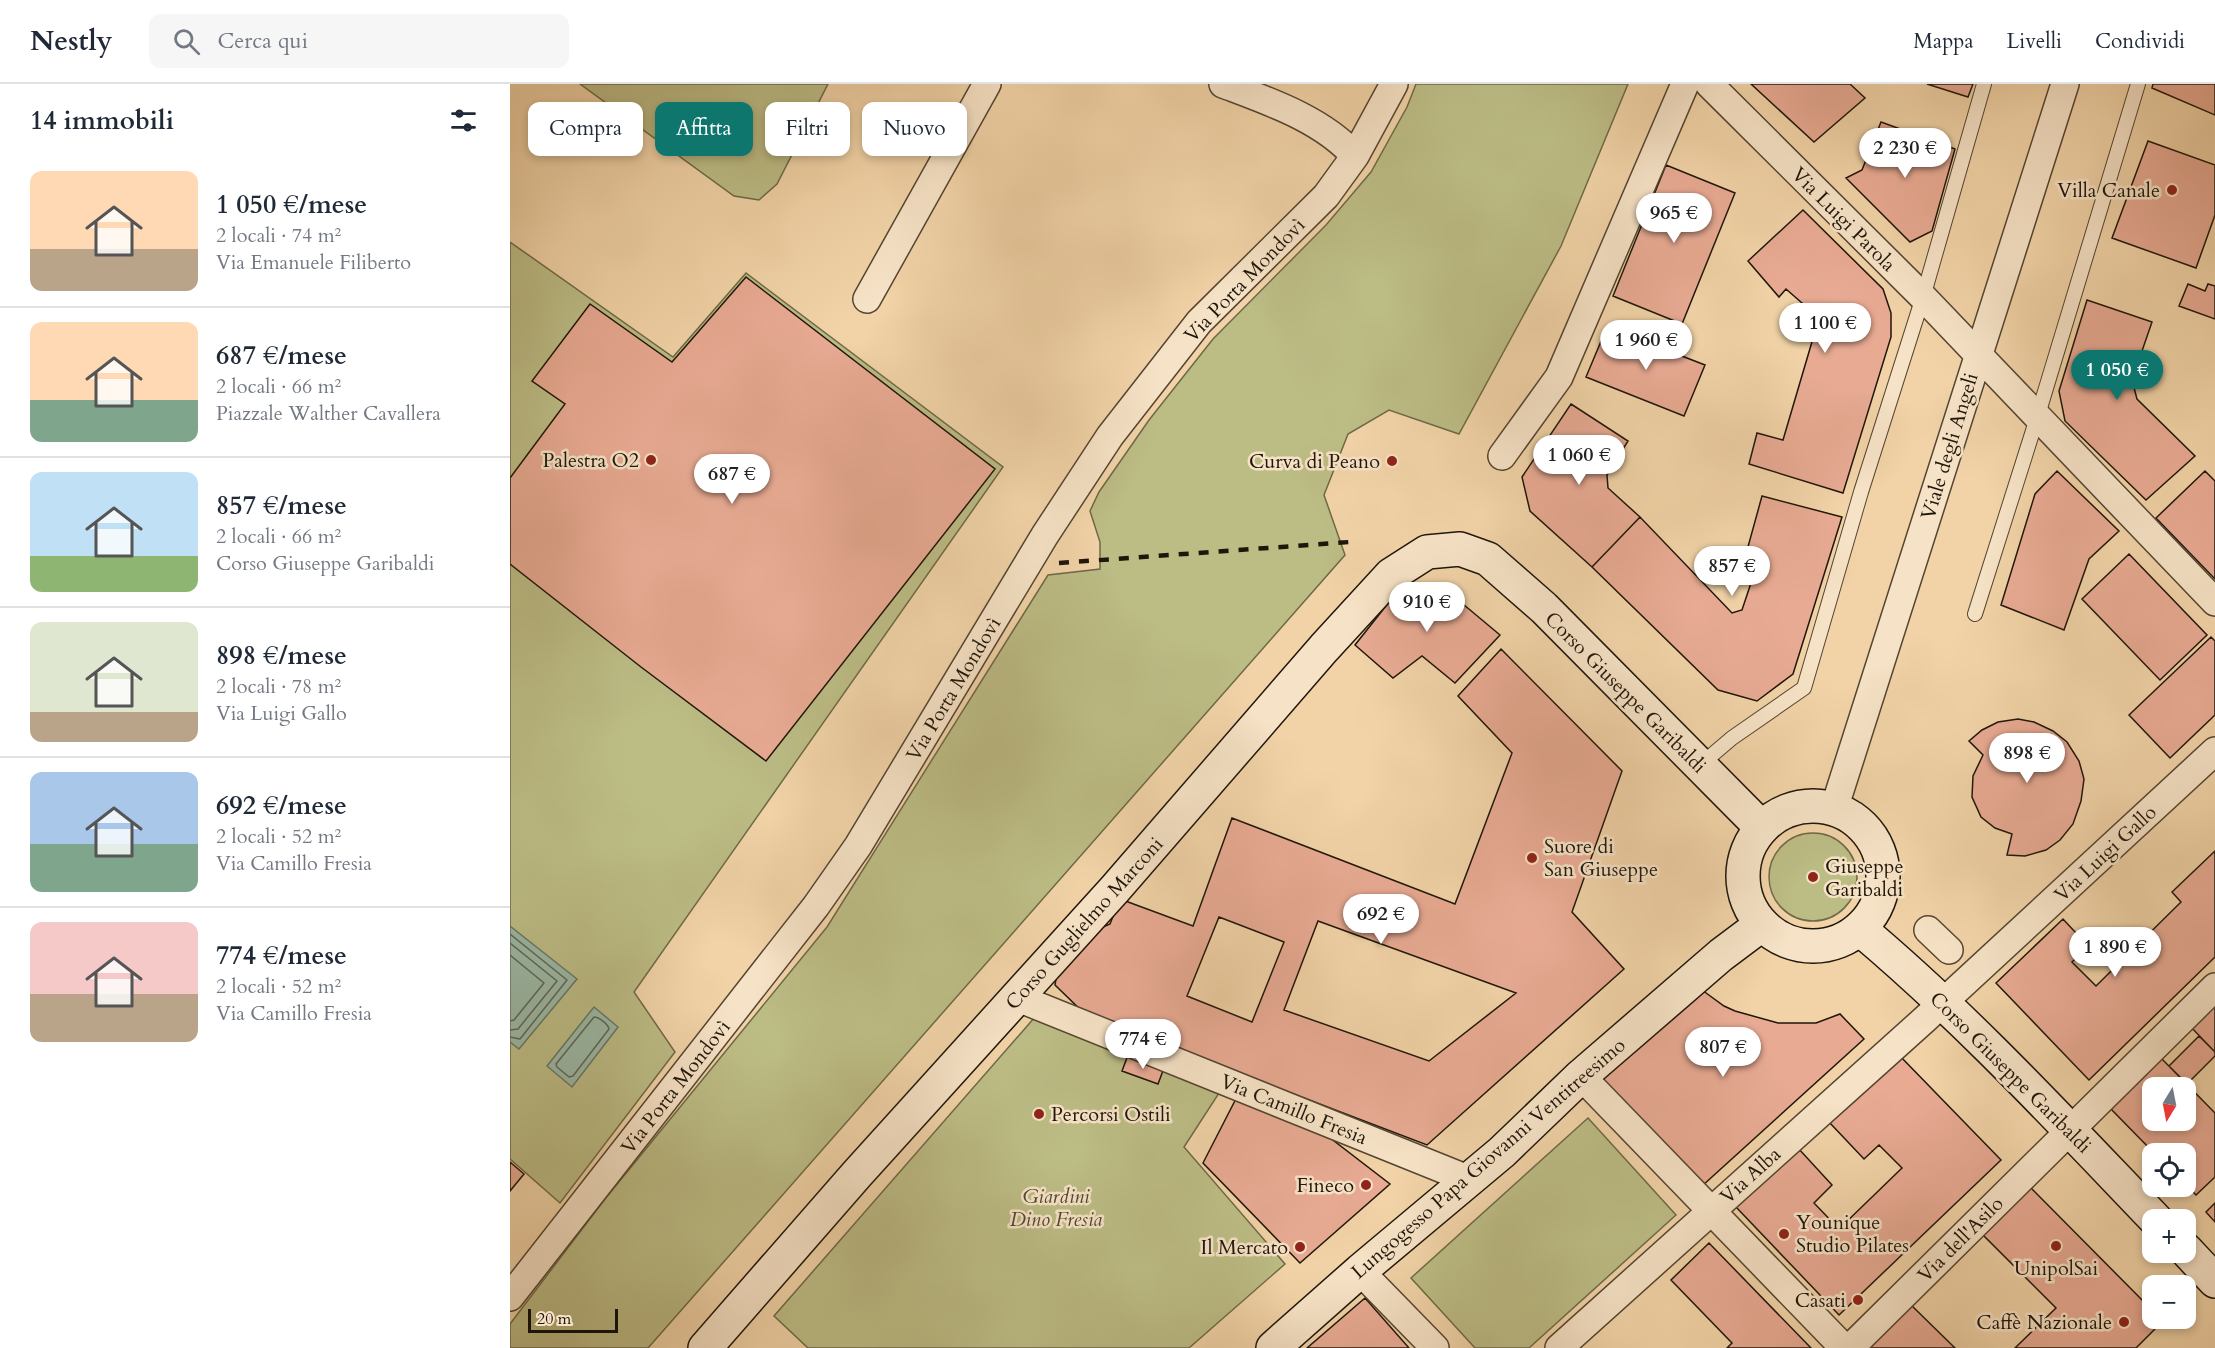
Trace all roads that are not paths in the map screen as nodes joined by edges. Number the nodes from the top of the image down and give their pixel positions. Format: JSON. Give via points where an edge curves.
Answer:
{"nodes":[{"id":1,"x":987,"y":84,"type":"edge"},
{"id":2,"x":1223,"y":84,"type":"edge"},
{"id":3,"x":1394,"y":84,"type":"edge"},
{"id":4,"x":1685,"y":84,"type":"edge"},
{"id":5,"x":1709,"y":84,"type":"edge"},
{"id":6,"x":1984,"y":84,"type":"edge"},
{"id":7,"x":2065,"y":84,"type":"edge"},
{"id":8,"x":2138,"y":84,"type":"edge"},
{"id":9,"x":1355,"y":156,"type":"junction"},
{"id":10,"x":1923,"y":297,"type":"junction"},
{"id":11,"x":867,"y":300,"type":"dead end"},
{"id":12,"x":1977,"y":356,"type":"junction"},
{"id":13,"x":2037,"y":418,"type":"junction"},
{"id":14,"x":1502,"y":456,"type":"dead end"},
{"id":15,"x":1488,"y":559,"type":"joint"},
{"id":16,"x":2215,"y":602,"type":"edge"},
{"id":17,"x":1975,"y":614,"type":"dead end"},
{"id":18,"x":2215,"y":751,"type":"edge"},
{"id":19,"x":1699,"y":766,"type":"junction"},
{"id":20,"x":1834,"y":809,"type":"junction"},
{"id":21,"x":1761,"y":827,"type":"junction"},
{"id":22,"x":1761,"y":925,"type":"junction"},
{"id":23,"x":1860,"y":929,"type":"junction"},
{"id":24,"x":1928,"y":930,"type":"dead end"},
{"id":25,"x":1949,"y":950,"type":"dead end"},
{"id":26,"x":2215,"y":987,"type":"edge"},
{"id":27,"x":1018,"y":998,"type":"junction"},
{"id":28,"x":1943,"y":1003,"type":"junction"},
{"id":29,"x":1581,"y":1077,"type":"junction"},
{"id":30,"x":2070,"y":1130,"type":"junction"},
{"id":31,"x":1470,"y":1180,"type":"junction"},
{"id":32,"x":2145,"y":1209,"type":"edge"},
{"id":33,"x":1710,"y":1212,"type":"junction"},
{"id":34,"x":2196,"y":1261,"type":"edge"},
{"id":35,"x":1360,"y":1271,"type":"junction"},
{"id":36,"x":2215,"y":1281,"type":"edge"},
{"id":37,"x":510,"y":1297,"type":"edge"},
{"id":38,"x":705,"y":1348,"type":"edge"},
{"id":39,"x":1273,"y":1348,"type":"edge"},
{"id":40,"x":1435,"y":1348,"type":"edge"},
{"id":41,"x":1559,"y":1348,"type":"edge"},
{"id":42,"x":1844,"y":1348,"type":"edge"},
{"id":43,"x":1850,"y":1348,"type":"edge"}],
"edges":[{"from":1,"to":11,"type":"street"},
{"from":2,"to":9,"type":"street","via":[[1289,109],[1345,144]]},
{"from":3,"to":9,"type":"street","name":"Via Porta Mondovì"},
{"from":4,"to":14,"type":"street","via":[[1559,377]]},
{"from":5,"to":10,"type":"street","name":"Via Luigi Parola"},
{"from":6,"to":10,"type":"lane"},
{"from":7,"to":12,"type":"street","name":"Viale degli Angeli"},
{"from":8,"to":13,"type":"lane"},
{"from":9,"to":37,"type":"street","name":"Via Porta Mondovì","via":[[1326,196],[1199,322],[1110,436],[1051,526],[858,846],[816,906]]},
{"from":10,"to":12,"type":"street","name":"Via Luigi Parola"},
{"from":10,"to":19,"type":"lane","via":[[1804,688]]},
{"from":12,"to":13,"type":"street","name":"Via Luigi Parola"},
{"from":12,"to":20,"type":"street","name":"Viale degli Angeli"},
{"from":13,"to":16,"type":"street","name":"Via Luigi Parola"},
{"from":13,"to":17,"type":"lane"},
{"from":15,"to":19,"type":"street","name":"Corso Giuseppe Garibaldi","via":[[1544,608]]},
{"from":15,"to":27,"type":"street","name":"Corso Guglielmo Marconi","via":[[1460,549],[1427,552],[1391,575]]},
{"from":18,"to":28,"type":"street","name":"Via Luigi Gallo"},
{"from":19,"to":21,"type":"street","name":"Corso Giuseppe Garibaldi"},
{"from":20,"to":21,"type":"street","via":[[1803,806],[1787,810]]},
{"from":20,"to":23,"type":"street","via":[[1853,818],[1869,833],[1884,872],[1882,893],[1874,913]]},
{"from":21,"to":22,"type":"street","via":[[1742,866],[1742,887],[1749,908]]},
{"from":22,"to":23,"type":"street","via":[[1799,946],[1821,947],[1842,941]]},
{"from":22,"to":29,"type":"street","name":"Lungogesso Papa Giovanni Ventitreesimo","via":[[1720,955]]},
{"from":23,"to":28,"type":"street","name":"Corso Giuseppe Garibaldi"},
{"from":24,"to":25,"type":"street"},
{"from":26,"to":30,"type":"street","name":"Via dell'Asilo"},
{"from":27,"to":31,"type":"street","name":"Via Camillo Fresia"},
{"from":27,"to":38,"type":"street","name":"Corso Guglielmo Marconi"},
{"from":28,"to":30,"type":"street","name":"Corso Giuseppe Garibaldi"},
{"from":28,"to":33,"type":"street","name":"Via Alba"},
{"from":29,"to":31,"type":"street","name":"Lungogesso Papa Giovanni Ventitreesimo"},
{"from":29,"to":33,"type":"street"},
{"from":30,"to":32,"type":"street","name":"Corso Giuseppe Garibaldi"},
{"from":30,"to":43,"type":"street","name":"Via dell'Asilo"},
{"from":31,"to":35,"type":"street","name":"Lungogesso Papa Giovanni Ventitreesimo"},
{"from":33,"to":41,"type":"street","name":"Via Alba"},
{"from":33,"to":42,"type":"street"},
{"from":34,"to":36,"type":"street"},
{"from":35,"to":39,"type":"street","name":"Lungogesso Papa Giovanni Ventitreesimo"},
{"from":35,"to":40,"type":"street"}]}
